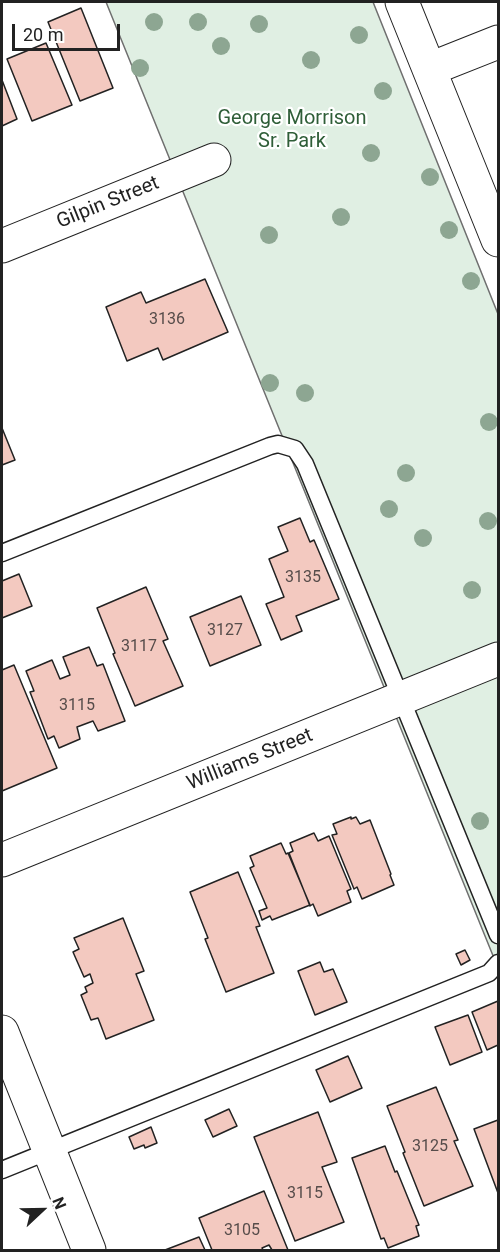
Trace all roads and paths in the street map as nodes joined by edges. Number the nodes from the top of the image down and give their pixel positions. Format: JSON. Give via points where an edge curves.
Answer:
{"nodes":[{"id":1,"x":402,"y":2,"type":"edge"},
{"id":2,"x":498,"y":42,"type":"edge"},
{"id":3,"x":430,"y":69,"type":"junction"},
{"id":4,"x":214,"y":160,"type":"dead end"},
{"id":5,"x":498,"y":240,"type":"edge"},
{"id":6,"x":2,"y":246,"type":"edge"},
{"id":7,"x":2,"y":553,"type":"edge"},
{"id":8,"x":498,"y":659,"type":"edge"},
{"id":9,"x":401,"y":699,"type":"junction"},
{"id":10,"x":2,"y":860,"type":"edge"},
{"id":11,"x":498,"y":935,"type":"edge"},
{"id":12,"x":498,"y":963,"type":"edge"},
{"id":13,"x":2,"y":1032,"type":"edge"},
{"id":14,"x":49,"y":1151,"type":"junction"},
{"id":15,"x":2,"y":1170,"type":"edge"},
{"id":16,"x":89,"y":1251,"type":"edge"}],
"edges":[{"from":1,"to":3,"type":"street"},
{"from":2,"to":3,"type":"street"},
{"from":3,"to":5,"type":"street"},
{"from":4,"to":6,"type":"street","name":"Gilpin Street"},
{"from":7,"to":9,"type":"lane","via":[[270,446],[287,445],[295,449],[305,464]]},
{"from":8,"to":9,"type":"street","name":"Williams Street"},
{"from":9,"to":10,"type":"street","name":"Williams Street"},
{"from":9,"to":11,"type":"lane"},
{"from":12,"to":14,"type":"lane","via":[[489,973]]},
{"from":13,"to":14,"type":"street"},
{"from":14,"to":15,"type":"lane"},
{"from":14,"to":16,"type":"street"}]}
